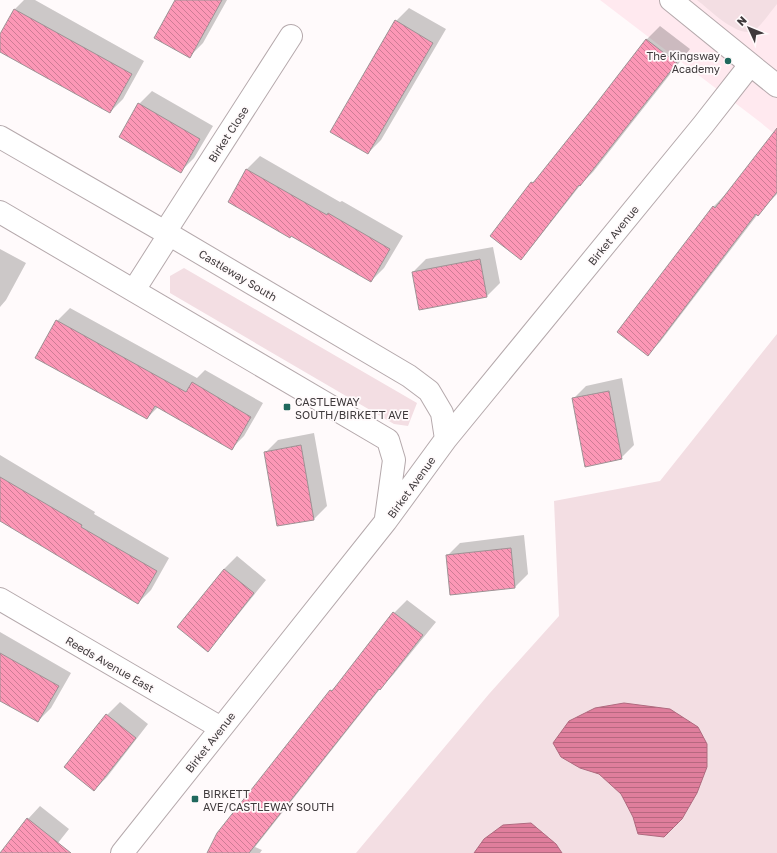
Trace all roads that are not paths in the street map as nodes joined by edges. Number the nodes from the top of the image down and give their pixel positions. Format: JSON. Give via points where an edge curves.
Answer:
{"nodes":[{"id":1,"x":670,"y":0,"type":"edge"},
{"id":2,"x":291,"y":36,"type":"dead end"},
{"id":3,"x":750,"y":65,"type":"junction"},
{"id":4,"x":777,"y":86,"type":"edge"},
{"id":5,"x":0,"y":137,"type":"edge"},
{"id":6,"x":0,"y":212,"type":"edge"},
{"id":7,"x":167,"y":233,"type":"junction"},
{"id":8,"x":134,"y":290,"type":"junction"},
{"id":9,"x":446,"y":439,"type":"junction"},
{"id":10,"x":386,"y":521,"type":"junction"},
{"id":11,"x":0,"y":600,"type":"edge"},
{"id":12,"x":221,"y":728,"type":"junction"},
{"id":13,"x":122,"y":853,"type":"edge"}],
"edges":[{"from":1,"to":3,"type":"street"},
{"from":2,"to":7,"type":"street","name":"Birket Close"},
{"from":3,"to":4,"type":"street"},
{"from":3,"to":9,"type":"street","name":"Birket Avenue"},
{"from":5,"to":7,"type":"street","name":"Castleway South"},
{"from":6,"to":8,"type":"street"},
{"from":7,"to":8,"type":"street","name":"Birket Close"},
{"from":7,"to":9,"type":"street","name":"Castleway South","via":[[409,376],[429,391],[442,413]]},
{"from":8,"to":10,"type":"street","via":[[388,440],[394,460]]},
{"from":9,"to":10,"type":"street","name":"Birket Avenue"},
{"from":10,"to":12,"type":"street","name":"Birket Avenue"},
{"from":11,"to":12,"type":"street","name":"Reeds Avenue East"},
{"from":12,"to":13,"type":"street","name":"Birket Avenue"}]}
